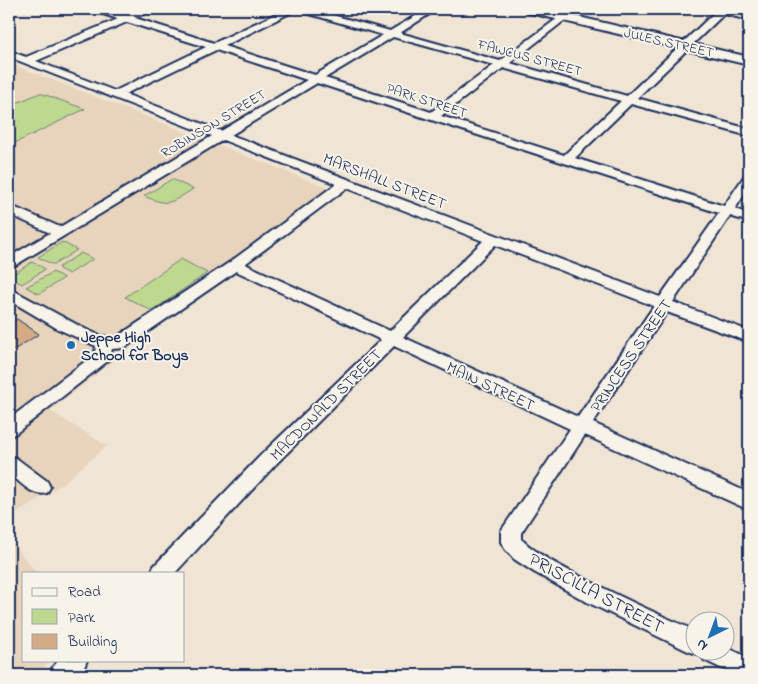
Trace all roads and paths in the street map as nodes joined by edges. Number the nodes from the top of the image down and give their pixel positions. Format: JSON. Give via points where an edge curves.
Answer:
{"nodes":[{"id":1,"x":97,"y":9,"type":"edge"},
{"id":2,"x":149,"y":9,"type":"edge"},
{"id":3,"x":293,"y":9,"type":"edge"},
{"id":4,"x":302,"y":9,"type":"edge"},
{"id":5,"x":433,"y":9,"type":"edge"},
{"id":6,"x":530,"y":9,"type":"edge"},
{"id":7,"x":575,"y":9,"type":"edge"},
{"id":8,"x":718,"y":10,"type":"edge"},
{"id":9,"x":563,"y":17,"type":"junction"},
{"id":10,"x":749,"y":17,"type":"edge"},
{"id":11,"x":126,"y":18,"type":"junction"},
{"id":12,"x":392,"y":33,"type":"junction"},
{"id":13,"x":686,"y":46,"type":"junction"},
{"id":14,"x":213,"y":47,"type":"junction"},
{"id":15,"x":9,"y":54,"type":"edge"},
{"id":16,"x":26,"y":61,"type":"junction"},
{"id":17,"x":749,"y":61,"type":"edge"},
{"id":18,"x":502,"y":64,"type":"junction"},
{"id":19,"x":315,"y":79,"type":"junction"},
{"id":20,"x":114,"y":95,"type":"junction"},
{"id":21,"x":631,"y":99,"type":"junction"},
{"id":22,"x":432,"y":117,"type":"junction"},
{"id":23,"x":749,"y":132,"type":"edge"},
{"id":24,"x":221,"y":135,"type":"junction"},
{"id":25,"x":566,"y":160,"type":"junction"},
{"id":26,"x":749,"y":178,"type":"edge"},
{"id":27,"x":344,"y":184,"type":"junction"},
{"id":28,"x":9,"y":209,"type":"edge"},
{"id":29,"x":728,"y":212,"type":"junction"},
{"id":30,"x":749,"y":218,"type":"edge"},
{"id":31,"x":60,"y":232,"type":"junction"},
{"id":32,"x":493,"y":239,"type":"junction"},
{"id":33,"x":9,"y":263,"type":"edge"},
{"id":34,"x":235,"y":265,"type":"junction"},
{"id":35,"x":9,"y":293,"type":"edge"},
{"id":36,"x":664,"y":304,"type":"junction"},
{"id":37,"x":749,"y":337,"type":"edge"},
{"id":38,"x":390,"y":338,"type":"junction"},
{"id":39,"x":104,"y":344,"type":"junction"},
{"id":40,"x":581,"y":426,"type":"junction"},
{"id":41,"x":9,"y":429,"type":"edge"},
{"id":42,"x":9,"y":464,"type":"edge"},
{"id":43,"x":40,"y":487,"type":"dead end"},
{"id":44,"x":749,"y":502,"type":"edge"},
{"id":45,"x":511,"y":531,"type":"joint"},
{"id":46,"x":162,"y":572,"type":"edge"},
{"id":47,"x":686,"y":639,"type":"edge"},
{"id":48,"x":74,"y":662,"type":"edge"},
{"id":49,"x":733,"y":662,"type":"edge"},
{"id":50,"x":749,"y":670,"type":"edge"},
{"id":51,"x":62,"y":675,"type":"edge"}],
"edges":[{"from":1,"to":11,"type":"street","name":"PARK STREET"},
{"from":2,"to":11,"type":"street"},
{"from":3,"to":14,"type":"street"},
{"from":4,"to":12,"type":"street","name":"FAWCUS STREET"},
{"from":5,"to":12,"type":"street","name":"ROBINSON STREET"},
{"from":6,"to":9,"type":"main road","name":"JULES STREET"},
{"from":7,"to":9,"type":"street"},
{"from":8,"to":10,"type":"street"},
{"from":8,"to":13,"type":"street"},
{"from":9,"to":13,"type":"main road","name":"JULES STREET"},
{"from":9,"to":18,"type":"street"},
{"from":11,"to":14,"type":"street","name":"PARK STREET"},
{"from":11,"to":16,"type":"street"},
{"from":12,"to":18,"type":"street","name":"FAWCUS STREET"},
{"from":12,"to":19,"type":"street","name":"ROBINSON STREET"},
{"from":13,"to":17,"type":"main road","name":"JULES STREET"},
{"from":13,"to":21,"type":"street"},
{"from":14,"to":19,"type":"street","name":"PARK STREET"},
{"from":14,"to":20,"type":"street"},
{"from":15,"to":16,"type":"street","name":"MARSHALL STREET"},
{"from":16,"to":20,"type":"street","name":"MARSHALL STREET"},
{"from":18,"to":21,"type":"street","name":"FAWCUS STREET"},
{"from":18,"to":22,"type":"street"},
{"from":19,"to":22,"type":"street","name":"PARK STREET"},
{"from":19,"to":24,"type":"street","name":"ROBINSON STREET"},
{"from":20,"to":24,"type":"street","name":"MARSHALL STREET"},
{"from":21,"to":23,"type":"street","name":"FAWCUS STREET"},
{"from":21,"to":25,"type":"street"},
{"from":22,"to":25,"type":"street","name":"PARK STREET"},
{"from":24,"to":27,"type":"street","name":"MARSHALL STREET"},
{"from":24,"to":31,"type":"street","name":"ROBINSON STREET"},
{"from":25,"to":29,"type":"street","name":"PARK STREET"},
{"from":26,"to":29,"type":"street","name":"PRINCESS STREET"},
{"from":27,"to":32,"type":"street","name":"MARSHALL STREET"},
{"from":27,"to":34,"type":"street"},
{"from":28,"to":31,"type":"street"},
{"from":29,"to":30,"type":"street","name":"PARK STREET"},
{"from":29,"to":36,"type":"street","name":"PRINCESS STREET"},
{"from":31,"to":33,"type":"street","name":"ROBINSON STREET"},
{"from":32,"to":36,"type":"street","name":"MARSHALL STREET"},
{"from":32,"to":38,"type":"street","name":"MACDONALD STREET"},
{"from":34,"to":38,"type":"street","name":"MAIN STREET"},
{"from":34,"to":39,"type":"street","via":[[132,336],[118,344]]},
{"from":35,"to":39,"type":"street"},
{"from":36,"to":37,"type":"street","name":"MARSHALL STREET"},
{"from":36,"to":40,"type":"street","name":"PRINCESS STREET"},
{"from":38,"to":40,"type":"street","name":"MAIN STREET"},
{"from":38,"to":46,"type":"street","name":"MACDONALD STREET"},
{"from":39,"to":41,"type":"street","via":[[103,356]]},
{"from":40,"to":44,"type":"street","name":"MAIN STREET"},
{"from":40,"to":45,"type":"street","name":"PRINCESS STREET"},
{"from":42,"to":43,"type":"street"},
{"from":45,"to":47,"type":"street","name":"PRISCILLA STREET","via":[[511,542],[519,551],[545,569]]},
{"from":48,"to":51,"type":"street"},
{"from":49,"to":50,"type":"street"}]}
